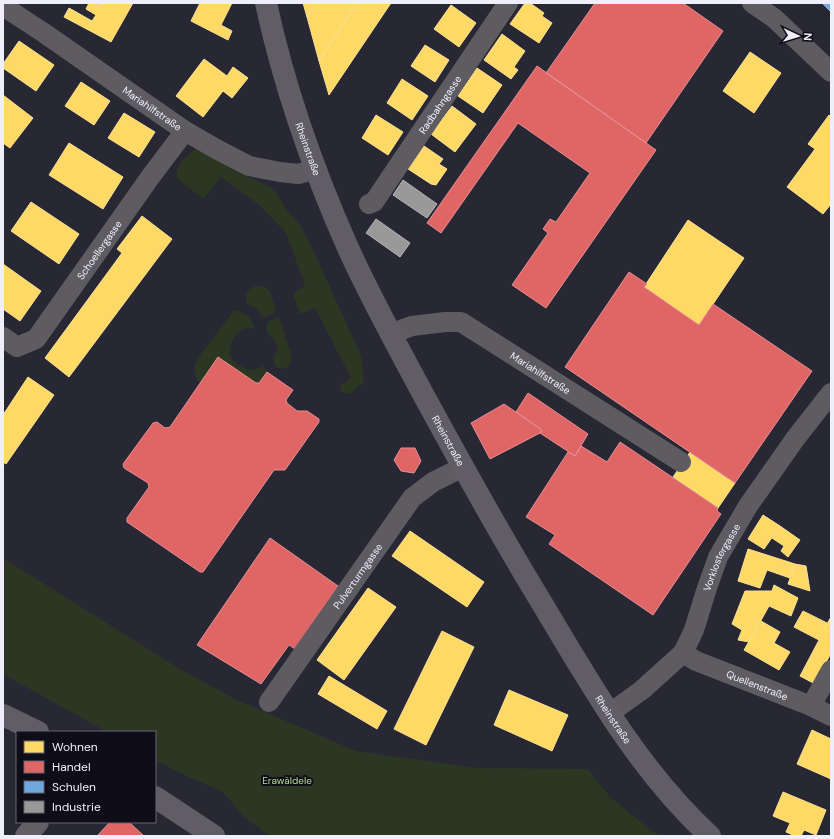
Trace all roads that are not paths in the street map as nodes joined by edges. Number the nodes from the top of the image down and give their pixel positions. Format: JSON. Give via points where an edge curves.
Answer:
{"nodes":[{"id":1,"x":266,"y":3,"type":"edge"},
{"id":2,"x":508,"y":3,"type":"edge"},
{"id":3,"x":752,"y":3,"type":"edge"},
{"id":4,"x":3,"y":6,"type":"edge"},
{"id":5,"x":831,"y":72,"type":"edge"},
{"id":6,"x":184,"y":131,"type":"junction"},
{"id":7,"x":316,"y":169,"type":"junction"},
{"id":8,"x":369,"y":204,"type":"dead end"},
{"id":9,"x":390,"y":334,"type":"junction"},
{"id":10,"x":3,"y":337,"type":"edge"},
{"id":11,"x":831,"y":393,"type":"edge"},
{"id":12,"x":681,"y":462,"type":"dead end"},
{"id":13,"x":463,"y":467,"type":"junction"},
{"id":14,"x":683,"y":653,"type":"junction"},
{"id":15,"x":831,"y":670,"type":"edge"},
{"id":16,"x":269,"y":702,"type":"dead end"},
{"id":17,"x":811,"y":706,"type":"junction"},
{"id":18,"x":610,"y":713,"type":"junction"},
{"id":19,"x":3,"y":715,"type":"edge"},
{"id":20,"x":831,"y":716,"type":"edge"},
{"id":21,"x":36,"y":731,"type":"edge"},
{"id":22,"x":156,"y":798,"type":"edge"},
{"id":23,"x":37,"y":823,"type":"edge"},
{"id":24,"x":26,"y":836,"type":"edge"},
{"id":25,"x":214,"y":836,"type":"edge"},
{"id":26,"x":710,"y":836,"type":"edge"}],
"edges":[{"from":1,"to":7,"type":"main road","name":"Rheinstraße","via":[[287,85]]},
{"from":2,"to":8,"type":"street","name":"Radbahngasse","via":[[374,202]]},
{"from":3,"to":5,"type":"street","via":[[774,18]]},
{"from":4,"to":6,"type":"street","name":"Mariahilfstraße"},
{"from":6,"to":7,"type":"street","name":"Mariahilfstraße","via":[[249,166],[298,174]]},
{"from":6,"to":10,"type":"street","name":"Schoellergasse","via":[[36,339],[17,347]]},
{"from":7,"to":9,"type":"main road","name":"Rheinstraße","via":[[348,248]]},
{"from":9,"to":12,"type":"street","name":"Mariahilfstraße","via":[[412,326],[461,322]]},
{"from":9,"to":13,"type":"main road","name":"Rheinstraße"},
{"from":11,"to":14,"type":"street","name":"Vorklostergasse","via":[[748,506],[718,557],[694,630]]},
{"from":13,"to":16,"type":"street","name":"Pulverturmgasse","via":[[433,482],[412,498]]},
{"from":13,"to":18,"type":"main road","name":"Rheinstraße"},
{"from":14,"to":17,"type":"street","name":"Quellenstraße"},
{"from":14,"to":18,"type":"street","name":"Vorklostergasse","via":[[642,690]]},
{"from":15,"to":17,"type":"street"},
{"from":17,"to":20,"type":"street","name":"Quellenstraße"},
{"from":18,"to":26,"type":"main road","name":"Rheinstraße","via":[[639,756],[692,820]]},
{"from":19,"to":21,"type":"main road"},
{"from":22,"to":25,"type":"main road"},
{"from":23,"to":24,"type":"main road"}]}
